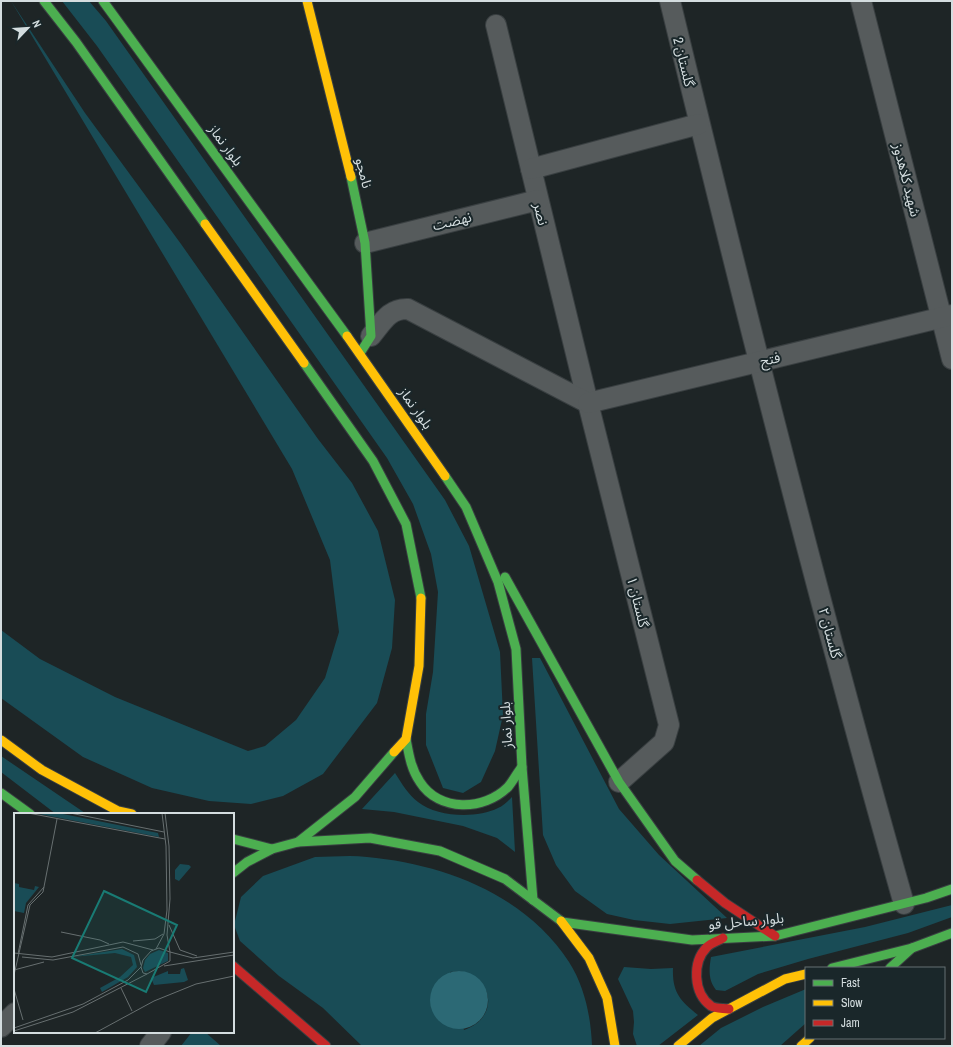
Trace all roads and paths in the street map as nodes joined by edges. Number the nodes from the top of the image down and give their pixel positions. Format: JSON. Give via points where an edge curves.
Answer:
{"nodes":[{"id":1,"x":44,"y":1,"type":"edge"},
{"id":2,"x":103,"y":1,"type":"edge"},
{"id":3,"x":307,"y":1,"type":"edge"},
{"id":4,"x":670,"y":1,"type":"edge"},
{"id":5,"x":861,"y":1,"type":"edge"},
{"id":6,"x":496,"y":25,"type":"dead end"},
{"id":7,"x":699,"y":124,"type":"junction"},
{"id":8,"x":532,"y":169,"type":"junction"},
{"id":9,"x":538,"y":200,"type":"junction"},
{"id":10,"x":366,"y":243,"type":"junction"},
{"id":11,"x":947,"y":316,"type":"edge"},
{"id":12,"x":371,"y":336,"type":"junction"},
{"id":13,"x":360,"y":353,"type":"junction"},
{"id":14,"x":952,"y":359,"type":"edge"},
{"id":15,"x":759,"y":362,"type":"junction"},
{"id":16,"x":588,"y":403,"type":"junction"},
{"id":17,"x":466,"y":507,"type":"junction"},
{"id":18,"x":1,"y":740,"type":"edge"},
{"id":19,"x":406,"y":740,"type":"junction"},
{"id":20,"x":522,"y":767,"type":"junction"},
{"id":21,"x":619,"y":782,"type":"junction"},
{"id":22,"x":1,"y":793,"type":"edge"},
{"id":23,"x":29,"y":813,"type":"edge"},
{"id":24,"x":127,"y":813,"type":"edge"},
{"id":25,"x":234,"y":840,"type":"edge"},
{"id":26,"x":298,"y":842,"type":"junction"},
{"id":27,"x":272,"y":849,"type":"junction"},
{"id":28,"x":234,"y":872,"type":"edge"},
{"id":29,"x":952,"y":889,"type":"edge"},
{"id":30,"x":533,"y":900,"type":"junction"},
{"id":31,"x":904,"y":904,"type":"junction"},
{"id":32,"x":562,"y":922,"type":"junction"},
{"id":33,"x":952,"y":932,"type":"edge"},
{"id":34,"x":775,"y":936,"type":"junction"},
{"id":35,"x":723,"y":938,"type":"junction"},
{"id":36,"x":912,"y":948,"type":"junction"},
{"id":37,"x":234,"y":967,"type":"edge"},
{"id":38,"x":836,"y":967,"type":"edge"},
{"id":39,"x":891,"y":967,"type":"edge"},
{"id":40,"x":805,"y":974,"type":"edge"},
{"id":41,"x":729,"y":1009,"type":"junction"},
{"id":42,"x":14,"y":1014,"type":"edge"},
{"id":43,"x":1,"y":1027,"type":"edge"},
{"id":44,"x":160,"y":1033,"type":"edge"},
{"id":45,"x":809,"y":1039,"type":"edge"},
{"id":46,"x":150,"y":1046,"type":"edge"},
{"id":47,"x":326,"y":1046,"type":"edge"},
{"id":48,"x":615,"y":1046,"type":"edge"},
{"id":49,"x":678,"y":1046,"type":"edge"},
{"id":50,"x":801,"y":1046,"type":"edge"}],
"edges":[{"from":1,"to":19,"type":"main road","via":[[373,461],[406,524],[421,593],[418,666]]},
{"from":2,"to":13,"type":"main road","name":"بلوار نماز"},
{"from":3,"to":10,"type":"main road","name":"نامجو"},
{"from":4,"to":7,"type":"street","name":"گلستان 2"},
{"from":5,"to":11,"type":"street","name":"شهید کلاهدوز"},
{"from":6,"to":8,"type":"street","name":"نصر"},
{"from":7,"to":8,"type":"street"},
{"from":7,"to":15,"type":"street","name":"گلستان 2"},
{"from":8,"to":9,"type":"street","name":"نصر"},
{"from":9,"to":10,"type":"street","name":"نهضت"},
{"from":9,"to":16,"type":"street","name":"نصر"},
{"from":10,"to":12,"type":"main road","name":"نامجو"},
{"from":11,"to":14,"type":"street","name":"شهید کلاهدوز"},
{"from":11,"to":15,"type":"street","name":"فتح"},
{"from":12,"to":13,"type":"main road"},
{"from":12,"to":16,"type":"street","via":[[389,313],[408,309]]},
{"from":13,"to":17,"type":"main road","name":"بلوار نماز"},
{"from":15,"to":16,"type":"street","name":"فتح"},
{"from":15,"to":31,"type":"street","name":"گلستان ۲","via":[[860,749]]},
{"from":16,"to":21,"type":"street","name":"گلستان ۱","via":[[669,726],[664,742]]},
{"from":17,"to":20,"type":"main road","name":"بلوار نماز","via":[[498,582],[516,649]]},
{"from":17,"to":21,"type":"main road"},
{"from":18,"to":24,"type":"main road","via":[[42,770],[118,811]]},
{"from":19,"to":20,"type":"main road","via":[[406,755],[415,777],[431,795],[460,806],[491,801],[509,787]]},
{"from":19,"to":26,"type":"main road","via":[[355,797]]},
{"from":20,"to":30,"type":"main road","name":"بلوار نماز"},
{"from":21,"to":34,"type":"main road","via":[[675,861],[725,903]]},
{"from":22,"to":23,"type":"main road"},
{"from":25,"to":27,"type":"main road"},
{"from":26,"to":27,"type":"main road"},
{"from":26,"to":30,"type":"main road","via":[[370,838],[440,851],[505,879]]},
{"from":27,"to":28,"type":"main road"},
{"from":29,"to":31,"type":"main road","name":"بلوار ساحل قو"},
{"from":30,"to":32,"type":"main road"},
{"from":31,"to":34,"type":"main road","name":"بلوار ساحل قو"},
{"from":32,"to":35,"type":"main road","name":"بلوار ساحل قو","via":[[692,940]]},
{"from":32,"to":48,"type":"main road","via":[[589,958],[607,998]]},
{"from":33,"to":36,"type":"main road"},
{"from":34,"to":35,"type":"main road","name":"بلوار ساحل قو"},
{"from":35,"to":41,"type":"main road","via":[[706,947],[697,962],[696,982],[703,998],[712,1007]]},
{"from":36,"to":38,"type":"main road"},
{"from":36,"to":39,"type":"main road"},
{"from":37,"to":47,"type":"main road"},
{"from":40,"to":41,"type":"main road","via":[[785,979]]},
{"from":41,"to":49,"type":"main road","via":[[712,1018]]},
{"from":42,"to":43,"type":"street"},
{"from":44,"to":46,"type":"street"},
{"from":45,"to":50,"type":"main road"}]}
